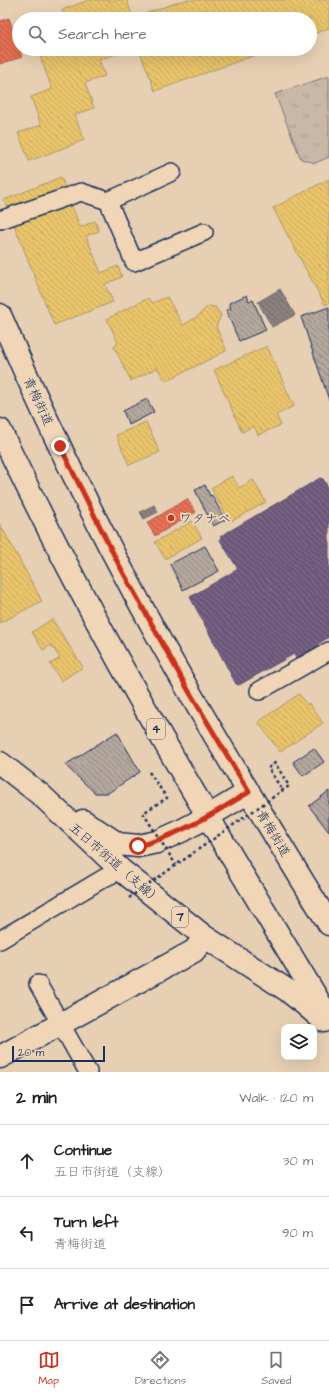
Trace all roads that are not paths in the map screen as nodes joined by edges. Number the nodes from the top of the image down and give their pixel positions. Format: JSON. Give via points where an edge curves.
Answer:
{"nodes":[{"id":1,"x":172,"y":172,"type":"dead end"},
{"id":2,"x":108,"y":201,"type":"junction"},
{"id":3,"x":0,"y":220,"type":"edge"},
{"id":4,"x":204,"y":232,"type":"dead end"},
{"id":5,"x":0,"y":315,"type":"edge"},
{"id":6,"x":0,"y":430,"type":"edge"},
{"id":7,"x":329,"y":651,"type":"edge"},
{"id":8,"x":259,"y":691,"type":"dead end"},
{"id":9,"x":0,"y":763,"type":"edge"},
{"id":10,"x":249,"y":792,"type":"junction"},
{"id":11,"x":41,"y":795,"type":"junction"},
{"id":12,"x":207,"y":817,"type":"junction"},
{"id":13,"x":121,"y":870,"type":"junction"},
{"id":14,"x":329,"y":924,"type":"edge"},
{"id":15,"x":205,"y":937,"type":"junction"},
{"id":16,"x":0,"y":940,"type":"edge"},
{"id":17,"x":38,"y":984,"type":"dead end"},
{"id":18,"x":329,"y":1018,"type":"edge"},
{"id":19,"x":61,"y":1023,"type":"junction"},
{"id":20,"x":329,"y":1026,"type":"edge"},
{"id":21,"x":0,"y":1057,"type":"edge"},
{"id":22,"x":88,"y":1072,"type":"edge"}],
"edges":[{"from":1,"to":2,"type":"lane"},
{"from":2,"to":3,"type":"lane","via":[[81,192]]},
{"from":2,"to":4,"type":"lane","via":[[134,262]]},
{"from":5,"to":10,"type":"main road","name":"青梅街道","via":[[60,446],[118,563],[187,688]]},
{"from":6,"to":12,"type":"main road","number":"4","via":[[82,594],[144,709]]},
{"from":7,"to":8,"type":"lane"},
{"from":9,"to":11,"type":"main road","name":"五日市街道（支線）","number":"7"},
{"from":10,"to":12,"type":"main road","name":"五日市街道（支線）","number":"7"},
{"from":10,"to":14,"type":"main road","name":"青梅街道"},
{"from":11,"to":12,"type":"main road","name":"五日市街道（支線）","number":"7","via":[[118,844],[138,846],[157,842]]},
{"from":11,"to":13,"type":"main road","name":"五日市街道（支線）","number":"7"},
{"from":12,"to":18,"type":"main road","number":"4"},
{"from":13,"to":15,"type":"main road","name":"五日市街道（支線）","number":"7"},
{"from":13,"to":16,"type":"lane"},
{"from":15,"to":19,"type":"main road","via":[[194,951]]},
{"from":15,"to":20,"type":"main road","name":"五日市街道（支線）","number":"7","via":[[286,990]]},
{"from":17,"to":19,"type":"lane"},
{"from":19,"to":21,"type":"main road"},
{"from":19,"to":22,"type":"lane"}]}
